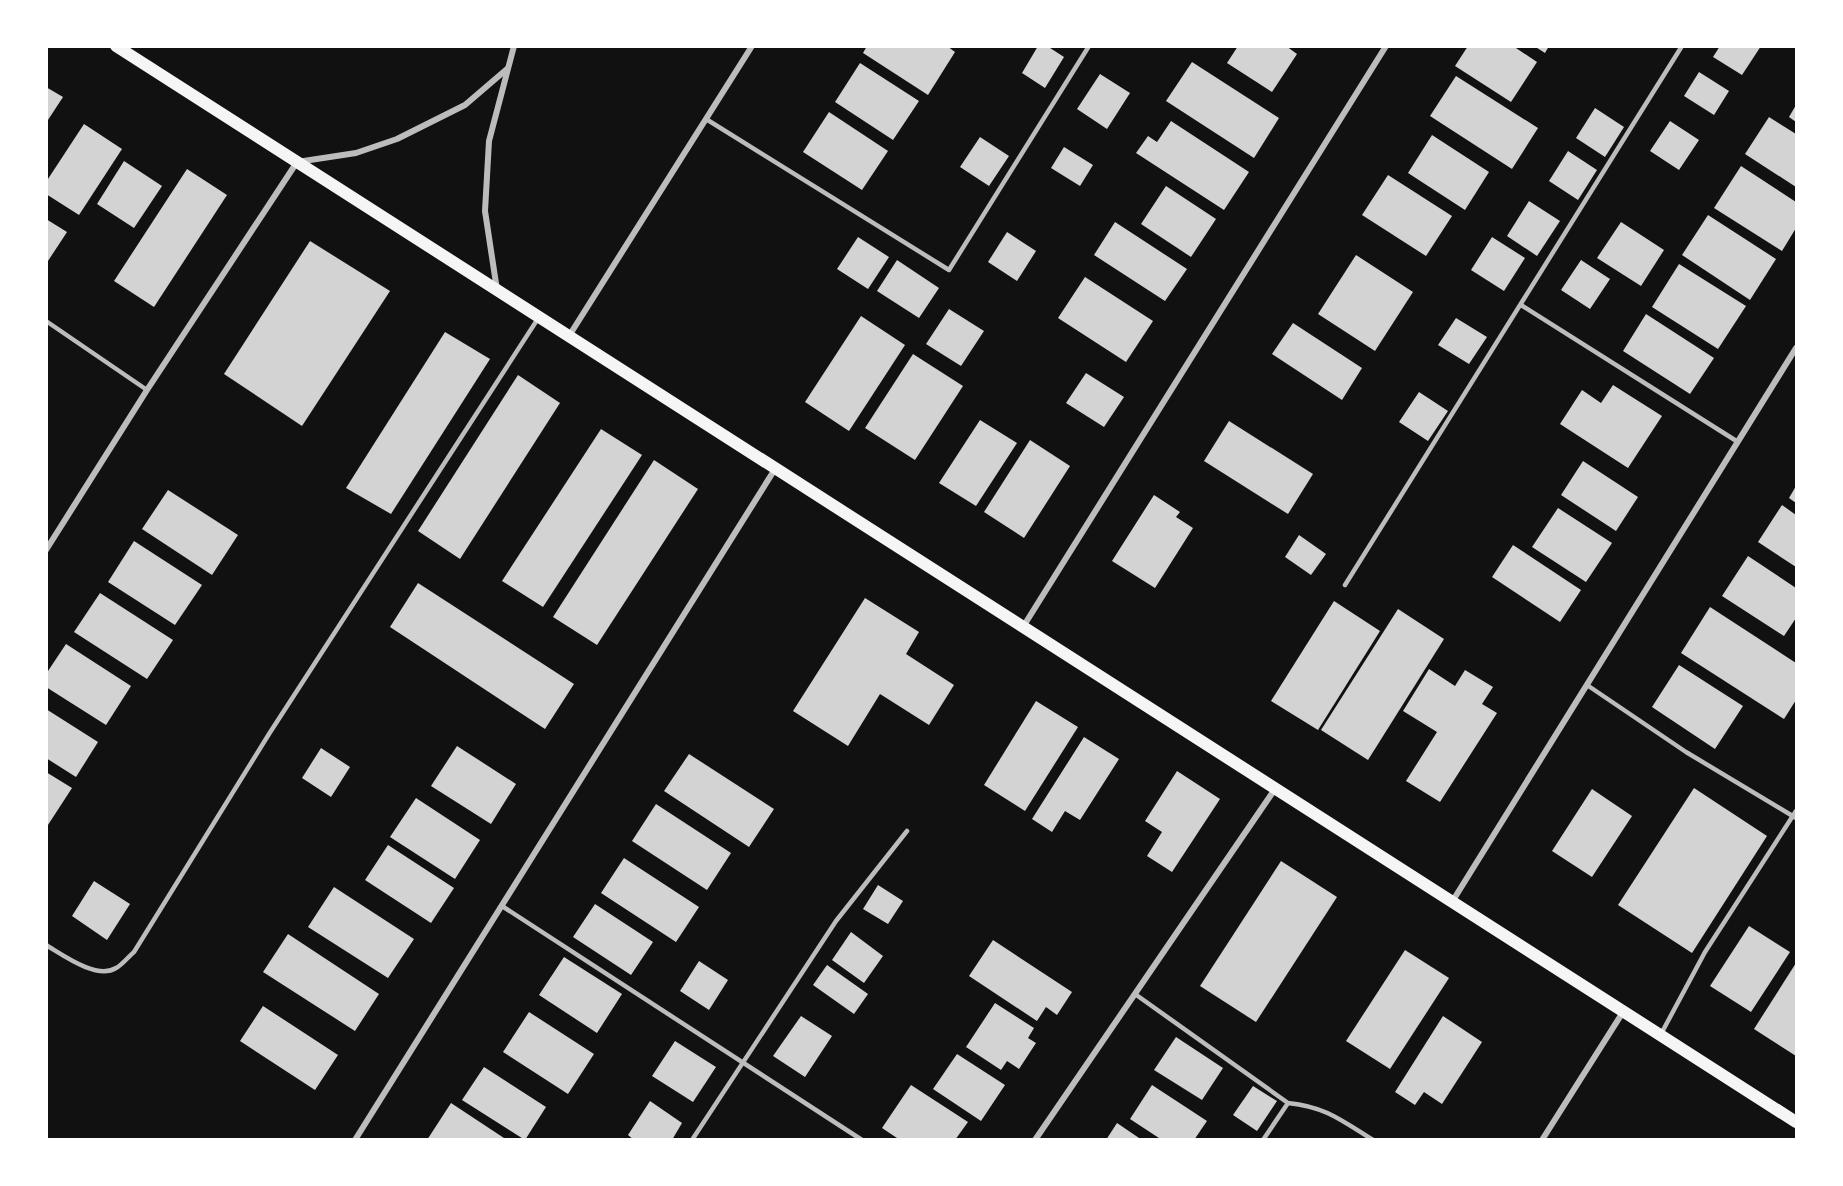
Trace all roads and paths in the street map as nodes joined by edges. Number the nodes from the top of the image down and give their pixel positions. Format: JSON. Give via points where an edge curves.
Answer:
{"nodes":[{"id":1,"x":116,"y":46,"type":"edge"},
{"id":2,"x":514,"y":46,"type":"edge"},
{"id":3,"x":752,"y":46,"type":"edge"},
{"id":4,"x":1089,"y":46,"type":"edge"},
{"id":5,"x":1386,"y":46,"type":"edge"},
{"id":6,"x":1682,"y":46,"type":"edge"},
{"id":7,"x":507,"y":69,"type":"junction"},
{"id":8,"x":706,"y":119,"type":"junction"},
{"id":9,"x":297,"y":162,"type":"junction"},
{"id":10,"x":497,"y":290,"type":"junction"},
{"id":11,"x":1521,"y":305,"type":"junction"},
{"id":12,"x":539,"y":317,"type":"junction"},
{"id":13,"x":46,"y":321,"type":"edge"},
{"id":14,"x":569,"y":336,"type":"junction"},
{"id":15,"x":1797,"y":348,"type":"edge"},
{"id":16,"x":147,"y":390,"type":"junction"},
{"id":17,"x":1738,"y":442,"type":"junction"},
{"id":18,"x":776,"y":468,"type":"junction"},
{"id":19,"x":46,"y":550,"type":"edge"},
{"id":20,"x":1345,"y":585,"type":"dead end"},
{"id":21,"x":1023,"y":627,"type":"junction"},
{"id":22,"x":1587,"y":684,"type":"junction"},
{"id":23,"x":1275,"y":788,"type":"junction"},
{"id":24,"x":1796,"y":815,"type":"edge"},
{"id":25,"x":907,"y":831,"type":"dead end"},
{"id":26,"x":1452,"y":902,"type":"junction"},
{"id":27,"x":502,"y":906,"type":"junction"},
{"id":28,"x":46,"y":945,"type":"edge"},
{"id":29,"x":1135,"y":994,"type":"junction"},
{"id":30,"x":1623,"y":1011,"type":"junction"},
{"id":31,"x":1660,"y":1035,"type":"junction"},
{"id":32,"x":742,"y":1061,"type":"junction"},
{"id":33,"x":1288,"y":1103,"type":"junction"},
{"id":34,"x":1797,"y":1122,"type":"edge"},
{"id":35,"x":355,"y":1140,"type":"edge"},
{"id":36,"x":692,"y":1140,"type":"edge"},
{"id":37,"x":862,"y":1140,"type":"edge"},
{"id":38,"x":1035,"y":1140,"type":"edge"},
{"id":39,"x":1263,"y":1140,"type":"edge"},
{"id":40,"x":1373,"y":1140,"type":"edge"},
{"id":41,"x":1542,"y":1140,"type":"edge"}],
"edges":[{"from":1,"to":9,"type":"main road"},
{"from":2,"to":7,"type":"street"},
{"from":3,"to":8,"type":"street"},
{"from":4,"to":8,"type":"lane","via":[[950,270]]},
{"from":5,"to":21,"type":"street"},
{"from":6,"to":11,"type":"lane"},
{"from":7,"to":9,"type":"street","via":[[465,105],[397,139],[356,153]]},
{"from":7,"to":10,"type":"street","via":[[489,141],[485,211]]},
{"from":8,"to":14,"type":"street"},
{"from":9,"to":10,"type":"main road"},
{"from":9,"to":16,"type":"street"},
{"from":10,"to":12,"type":"main road"},
{"from":11,"to":17,"type":"lane"},
{"from":11,"to":20,"type":"lane"},
{"from":12,"to":14,"type":"main road"},
{"from":12,"to":28,"type":"lane","via":[[269,734],[134,952],[115,969],[100,972]]},
{"from":13,"to":16,"type":"lane"},
{"from":14,"to":18,"type":"main road"},
{"from":15,"to":17,"type":"street"},
{"from":16,"to":19,"type":"street"},
{"from":17,"to":22,"type":"street"},
{"from":18,"to":21,"type":"main road"},
{"from":18,"to":27,"type":"street"},
{"from":21,"to":23,"type":"main road"},
{"from":22,"to":24,"type":"lane","via":[[1686,752]]},
{"from":22,"to":26,"type":"street"},
{"from":23,"to":26,"type":"main road"},
{"from":23,"to":29,"type":"street"},
{"from":24,"to":31,"type":"lane","via":[[1705,952]]},
{"from":25,"to":32,"type":"lane","via":[[836,921]]},
{"from":26,"to":30,"type":"main road"},
{"from":27,"to":32,"type":"lane"},
{"from":27,"to":35,"type":"street"},
{"from":29,"to":33,"type":"lane"},
{"from":29,"to":38,"type":"street"},
{"from":30,"to":31,"type":"main road"},
{"from":30,"to":41,"type":"street"},
{"from":31,"to":34,"type":"main road"},
{"from":32,"to":36,"type":"lane"},
{"from":32,"to":37,"type":"lane"},
{"from":33,"to":39,"type":"lane"},
{"from":33,"to":40,"type":"lane","via":[[1328,1111]]}]}
